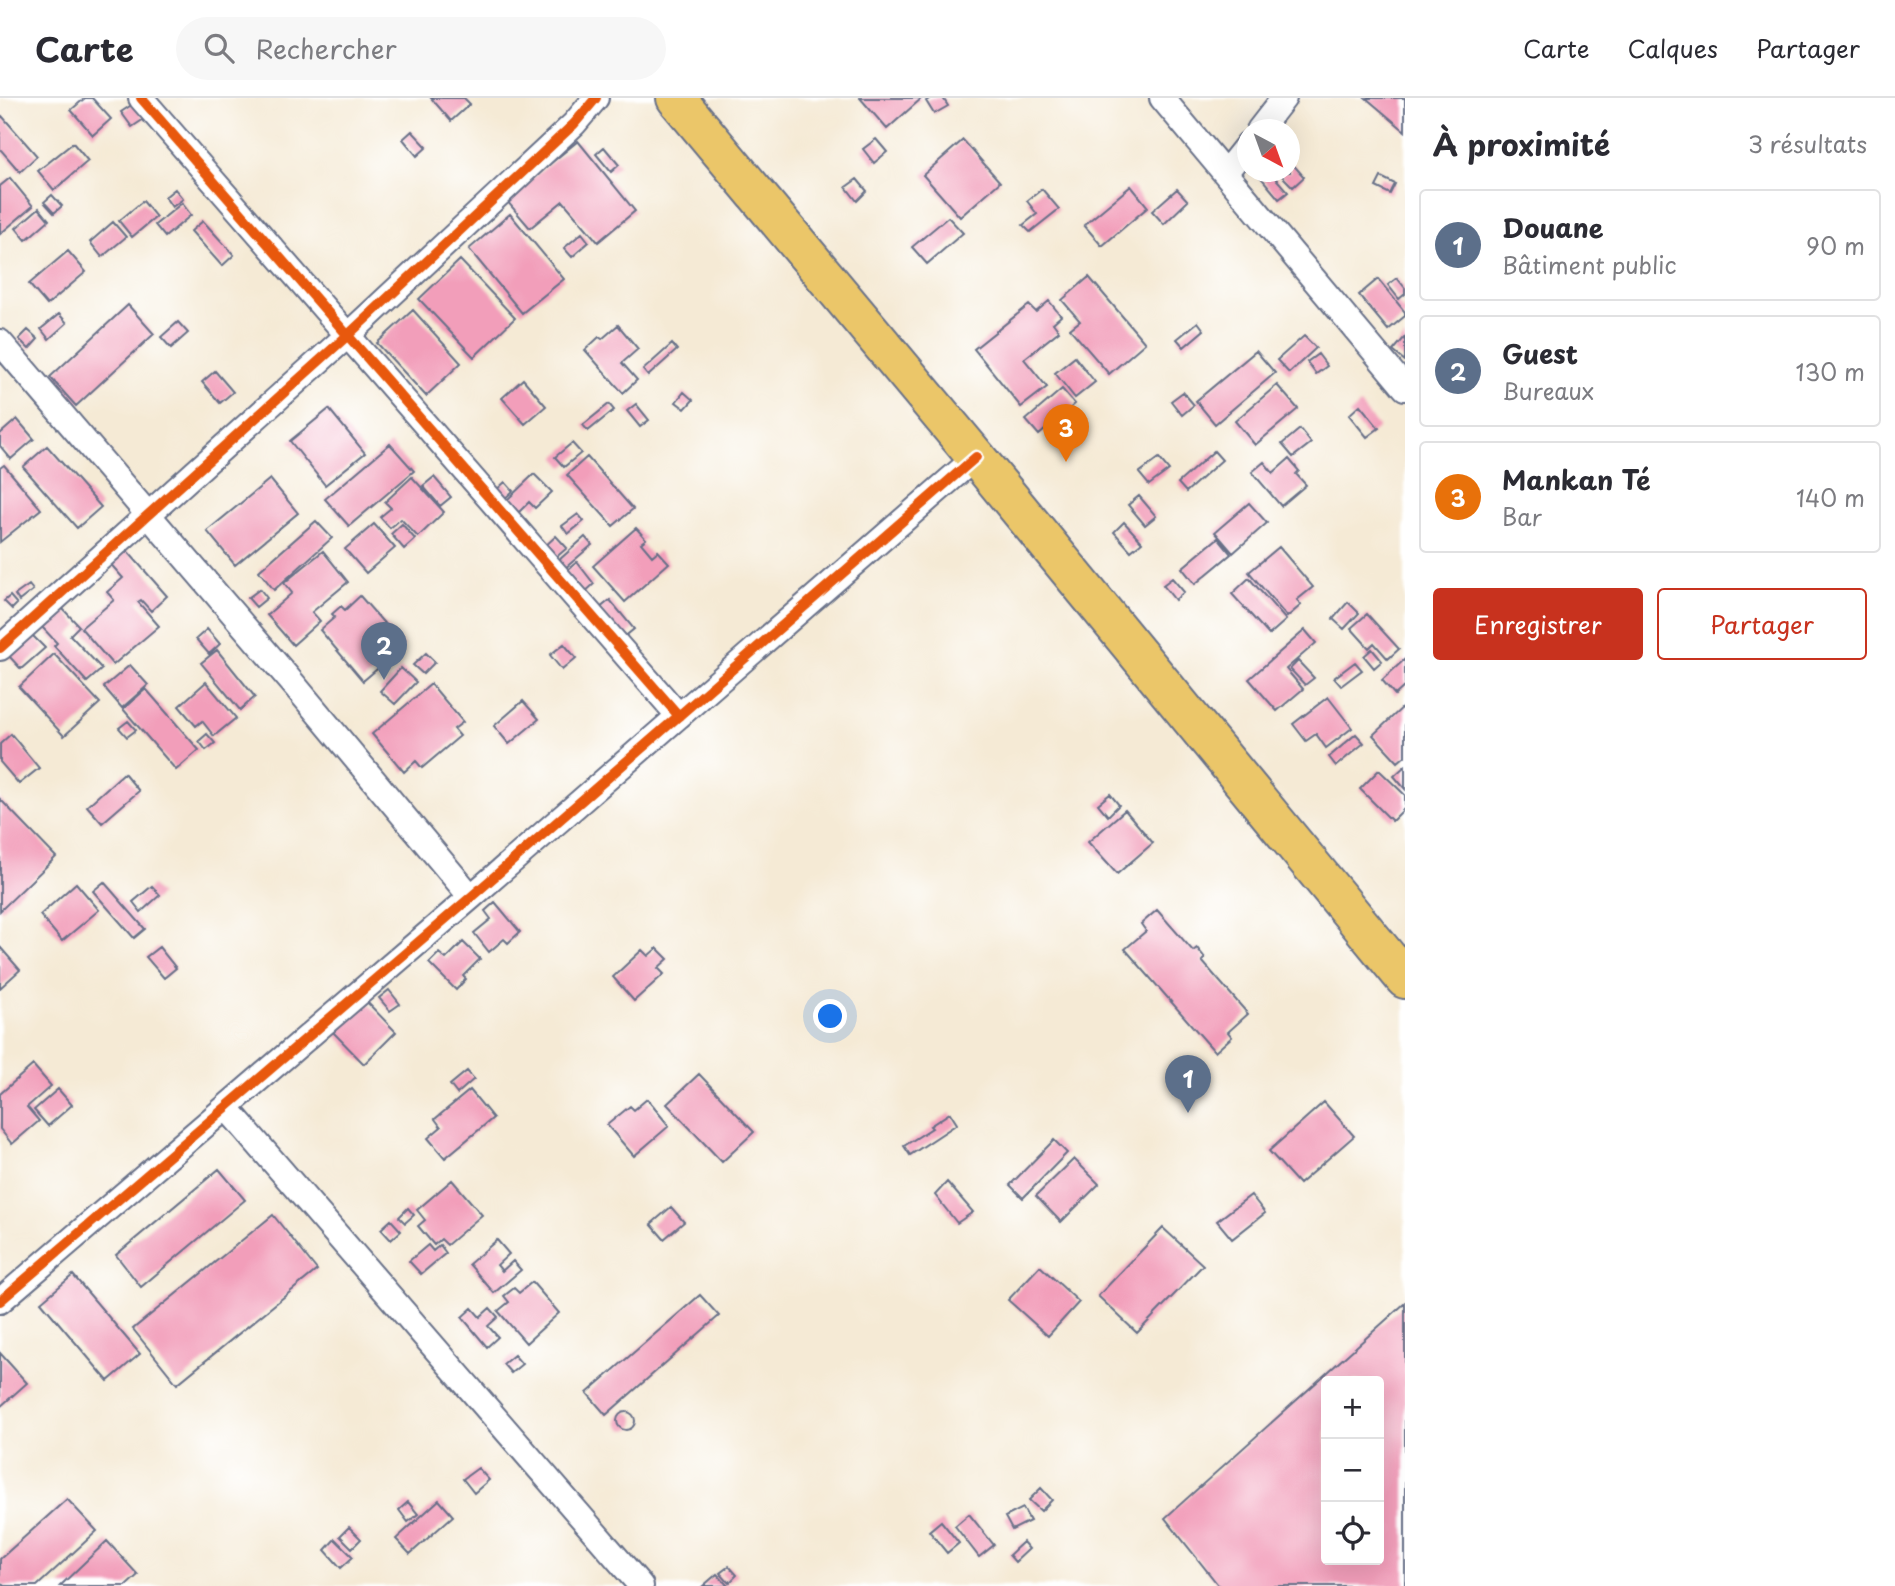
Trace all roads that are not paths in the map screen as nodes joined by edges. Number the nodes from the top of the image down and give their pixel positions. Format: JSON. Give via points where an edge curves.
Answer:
{"nodes":[{"id":1,"x":141,"y":98,"type":"edge"},
{"id":2,"x":596,"y":98,"type":"edge"},
{"id":3,"x":676,"y":98,"type":"edge"},
{"id":4,"x":1162,"y":98,"type":"edge"},
{"id":5,"x":1283,"y":98,"type":"edge"},
{"id":6,"x":1267,"y":119,"type":"edge"},
{"id":7,"x":1237,"y":158,"type":"edge"},
{"id":8,"x":1225,"y":173,"type":"junction"},
{"id":9,"x":348,"y":335,"type":"junction"},
{"id":10,"x":0,"y":342,"type":"edge"},
{"id":11,"x":1405,"y":388,"type":"edge"},
{"id":12,"x":976,"y":457,"type":"junction"},
{"id":13,"x":148,"y":514,"type":"junction"},
{"id":14,"x":0,"y":648,"type":"edge"},
{"id":15,"x":679,"y":716,"type":"junction"},
{"id":16,"x":471,"y":897,"type":"junction"},
{"id":17,"x":1405,"y":979,"type":"edge"},
{"id":18,"x":226,"y":1107,"type":"junction"},
{"id":19,"x":0,"y":1301,"type":"edge"},
{"id":20,"x":641,"y":1586,"type":"edge"}],
"edges":[{"from":1,"to":9,"type":"street"},
{"from":2,"to":9,"type":"street","via":[[574,124]]},
{"from":3,"to":12,"type":"main road"},
{"from":4,"to":8,"type":"street"},
{"from":5,"to":6,"type":"street"},
{"from":7,"to":8,"type":"street"},
{"from":8,"to":11,"type":"street"},
{"from":9,"to":13,"type":"street"},
{"from":9,"to":15,"type":"street"},
{"from":10,"to":13,"type":"street"},
{"from":12,"to":15,"type":"street"},
{"from":12,"to":17,"type":"main road"},
{"from":13,"to":14,"type":"street"},
{"from":13,"to":16,"type":"street"},
{"from":15,"to":16,"type":"street"},
{"from":16,"to":18,"type":"street"},
{"from":18,"to":19,"type":"street"},
{"from":18,"to":20,"type":"street"}]}
